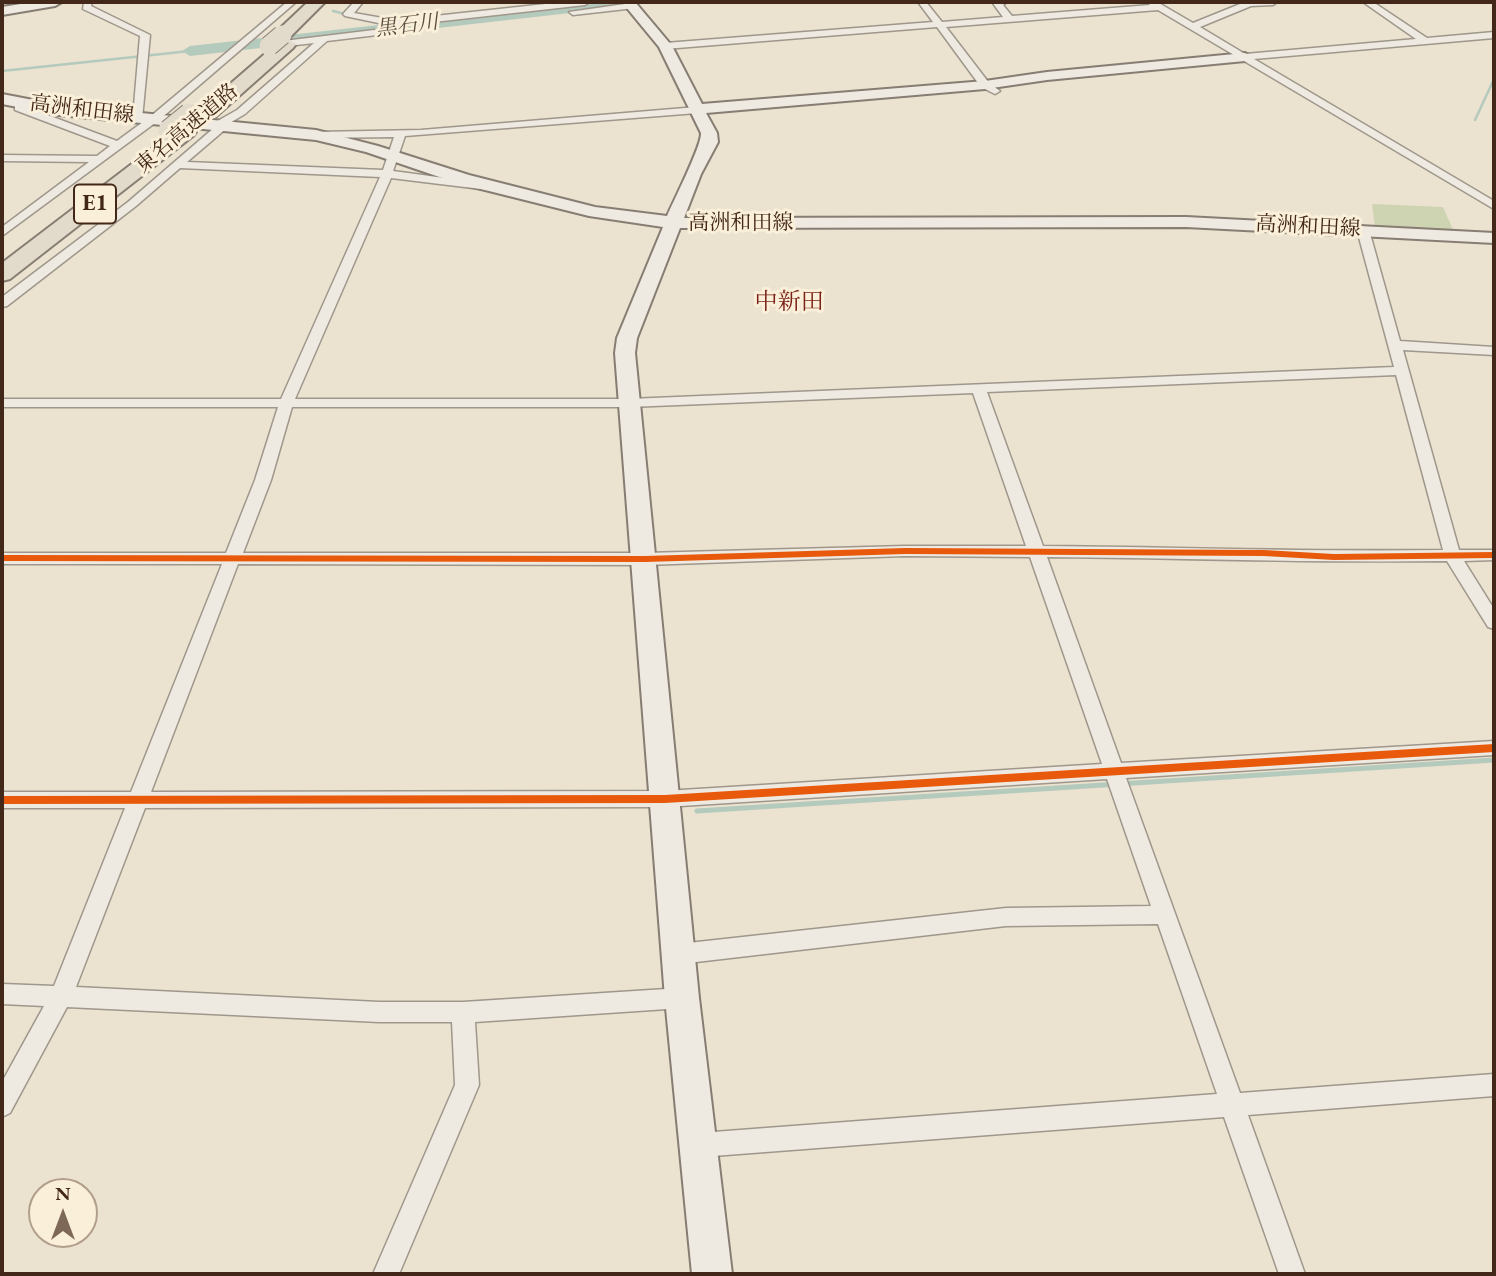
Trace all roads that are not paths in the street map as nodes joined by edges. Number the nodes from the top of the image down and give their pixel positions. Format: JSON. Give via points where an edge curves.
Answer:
{"nodes":[{"id":1,"x":55,"y":2,"type":"edge"},
{"id":2,"x":88,"y":2,"type":"edge"},
{"id":3,"x":292,"y":2,"type":"edge"},
{"id":4,"x":317,"y":2,"type":"edge"},
{"id":5,"x":332,"y":2,"type":"edge"},
{"id":6,"x":359,"y":2,"type":"edge"},
{"id":7,"x":585,"y":2,"type":"edge"},
{"id":8,"x":922,"y":2,"type":"edge"},
{"id":9,"x":1003,"y":2,"type":"edge"},
{"id":10,"x":1151,"y":2,"type":"edge"},
{"id":11,"x":1273,"y":2,"type":"edge"},
{"id":12,"x":1367,"y":2,"type":"edge"},
{"id":13,"x":540,"y":4,"type":"edge"},
{"id":14,"x":630,"y":4,"type":"edge"},
{"id":15,"x":1160,"y":7,"type":"junction"},
{"id":16,"x":2,"y":10,"type":"edge"},
{"id":17,"x":1193,"y":11,"type":"dead end"},
{"id":18,"x":1173,"y":14,"type":"junction"},
{"id":19,"x":537,"y":16,"type":"dead end"},
{"id":20,"x":1010,"y":19,"type":"junction"},
{"id":21,"x":940,"y":25,"type":"junction"},
{"id":22,"x":1194,"y":26,"type":"junction"},
{"id":23,"x":374,"y":33,"type":"dead end"},
{"id":24,"x":1494,"y":37,"type":"edge"},
{"id":25,"x":324,"y":39,"type":"junction"},
{"id":26,"x":1425,"y":41,"type":"junction"},
{"id":27,"x":261,"y":43,"type":"junction"},
{"id":28,"x":665,"y":46,"type":"junction"},
{"id":29,"x":1245,"y":57,"type":"junction"},
{"id":30,"x":990,"y":88,"type":"junction"},
{"id":31,"x":2,"y":99,"type":"edge"},
{"id":32,"x":24,"y":104,"type":"junction"},
{"id":33,"x":696,"y":109,"type":"junction"},
{"id":34,"x":168,"y":122,"type":"junction"},
{"id":35,"x":221,"y":125,"type":"junction"},
{"id":36,"x":401,"y":133,"type":"junction"},
{"id":37,"x":316,"y":135,"type":"junction"},
{"id":38,"x":119,"y":146,"type":"junction"},
{"id":39,"x":393,"y":156,"type":"junction"},
{"id":40,"x":2,"y":159,"type":"edge"},
{"id":41,"x":102,"y":159,"type":"junction"},
{"id":42,"x":178,"y":165,"type":"junction"},
{"id":43,"x":387,"y":174,"type":"junction"},
{"id":44,"x":492,"y":187,"type":"junction"},
{"id":45,"x":1494,"y":188,"type":"edge"},
{"id":46,"x":1468,"y":190,"type":"junction"},
{"id":47,"x":1494,"y":206,"type":"edge"},
{"id":48,"x":674,"y":222,"type":"junction"},
{"id":49,"x":1363,"y":230,"type":"junction"},
{"id":50,"x":2,"y":232,"type":"edge"},
{"id":51,"x":1494,"y":238,"type":"edge"},
{"id":52,"x":2,"y":257,"type":"edge"},
{"id":53,"x":2,"y":274,"type":"edge"},
{"id":54,"x":2,"y":303,"type":"edge"},
{"id":55,"x":1395,"y":345,"type":"junction"},
{"id":56,"x":1494,"y":351,"type":"edge"},
{"id":57,"x":1402,"y":371,"type":"junction"},
{"id":58,"x":979,"y":389,"type":"junction"},
{"id":59,"x":2,"y":403,"type":"edge"},
{"id":60,"x":286,"y":403,"type":"junction"},
{"id":61,"x":629,"y":403,"type":"junction"},
{"id":62,"x":1037,"y":553,"type":"junction"},
{"id":63,"x":1494,"y":555,"type":"edge"},
{"id":64,"x":1453,"y":556,"type":"junction"},
{"id":65,"x":231,"y":557,"type":"junction"},
{"id":66,"x":2,"y":558,"type":"edge"},
{"id":67,"x":645,"y":559,"type":"junction"},
{"id":68,"x":1494,"y":623,"type":"edge"},
{"id":69,"x":1494,"y":748,"type":"edge"},
{"id":70,"x":1115,"y":771,"type":"junction"},
{"id":71,"x":665,"y":799,"type":"junction"},
{"id":72,"x":2,"y":800,"type":"edge"},
{"id":73,"x":138,"y":800,"type":"junction"},
{"id":74,"x":1166,"y":915,"type":"junction"},
{"id":75,"x":678,"y":954,"type":"junction"},
{"id":76,"x":2,"y":994,"type":"edge"},
{"id":77,"x":61,"y":997,"type":"junction"},
{"id":78,"x":682,"y":998,"type":"junction"},
{"id":79,"x":463,"y":1012,"type":"junction"},
{"id":80,"x":1494,"y":1085,"type":"edge"},
{"id":81,"x":2,"y":1105,"type":"edge"},
{"id":82,"x":1233,"y":1105,"type":"junction"},
{"id":83,"x":701,"y":1144,"type":"junction"},
{"id":84,"x":386,"y":1274,"type":"edge"},
{"id":85,"x":712,"y":1274,"type":"edge"},
{"id":86,"x":1292,"y":1274,"type":"edge"}],
"edges":[{"from":1,"to":16,"type":"street"},
{"from":2,"to":34,"type":"street","via":[[86,7],[145,35],[143,56]]},
{"from":3,"to":27,"type":"street"},
{"from":4,"to":27,"type":"highway","name":"東名高速道路","number":"E1"},
{"from":5,"to":27,"type":"highway","name":"東名高速道路","number":"E1"},
{"from":6,"to":13,"type":"street","via":[[348,14],[388,22]]},
{"from":7,"to":13,"type":"street"},
{"from":8,"to":21,"type":"street"},
{"from":9,"to":20,"type":"street","via":[[996,2]]},
{"from":10,"to":15,"type":"street"},
{"from":11,"to":22,"type":"street","via":[[1250,3]]},
{"from":12,"to":26,"type":"street"},
{"from":14,"to":19,"type":"street"},
{"from":14,"to":28,"type":"street"},
{"from":15,"to":18,"type":"street"},
{"from":15,"to":20,"type":"street"},
{"from":17,"to":18,"type":"street"},
{"from":18,"to":22,"type":"street"},
{"from":20,"to":21,"type":"street"},
{"from":21,"to":28,"type":"street"},
{"from":21,"to":30,"type":"street"},
{"from":22,"to":29,"type":"street"},
{"from":23,"to":25,"type":"street"},
{"from":24,"to":26,"type":"street"},
{"from":24,"to":29,"type":"street"},
{"from":25,"to":27,"type":"street"},
{"from":25,"to":35,"type":"street"},
{"from":26,"to":29,"type":"street"},
{"from":27,"to":34,"type":"highway","name":"東名高速道路","number":"E1"},
{"from":27,"to":34,"type":"highway","name":"東名高速道路","number":"E1"},
{"from":27,"to":34,"type":"street"},
{"from":28,"to":33,"type":"street"},
{"from":29,"to":30,"type":"street","via":[[1047,76]]},
{"from":29,"to":46,"type":"street"},
{"from":30,"to":33,"type":"street"},
{"from":31,"to":32,"type":"street","name":"高洲和田線"},
{"from":32,"to":34,"type":"street","name":"高洲和田線"},
{"from":32,"to":38,"type":"street","via":[[19,108]]},
{"from":33,"to":36,"type":"street"},
{"from":33,"to":48,"type":"street","via":[[710,142]]},
{"from":34,"to":35,"type":"street","name":"高洲和田線"},
{"from":34,"to":38,"type":"street"},
{"from":34,"to":52,"type":"highway","name":"東名高速道路","number":"E1"},
{"from":34,"to":53,"type":"highway","name":"東名高速道路","number":"E1"},
{"from":35,"to":37,"type":"street","name":"高洲和田線"},
{"from":35,"to":42,"type":"street"},
{"from":36,"to":37,"type":"street"},
{"from":36,"to":39,"type":"street"},
{"from":37,"to":39,"type":"street","name":"高洲和田線"},
{"from":38,"to":41,"type":"street"},
{"from":39,"to":43,"type":"street"},
{"from":39,"to":44,"type":"street","name":"高洲和田線"},
{"from":40,"to":41,"type":"street"},
{"from":41,"to":50,"type":"street"},
{"from":42,"to":43,"type":"street"},
{"from":42,"to":54,"type":"street"},
{"from":43,"to":44,"type":"street"},
{"from":43,"to":60,"type":"street"},
{"from":44,"to":48,"type":"street","name":"高洲和田線","via":[[595,212]]},
{"from":45,"to":46,"type":"street"},
{"from":46,"to":47,"type":"street"},
{"from":48,"to":49,"type":"street","name":"高洲和田線","via":[[1186,222]]},
{"from":48,"to":61,"type":"street","via":[[627,338]]},
{"from":49,"to":51,"type":"street","name":"高洲和田線"},
{"from":49,"to":55,"type":"street"},
{"from":55,"to":56,"type":"street"},
{"from":55,"to":57,"type":"street"},
{"from":57,"to":58,"type":"street"},
{"from":57,"to":64,"type":"street"},
{"from":58,"to":61,"type":"street"},
{"from":58,"to":62,"type":"street"},
{"from":59,"to":60,"type":"street"},
{"from":60,"to":61,"type":"street"},
{"from":60,"to":65,"type":"street","via":[[263,480]]},
{"from":61,"to":67,"type":"street"},
{"from":62,"to":64,"type":"street"},
{"from":62,"to":67,"type":"street","via":[[905,551]]},
{"from":62,"to":70,"type":"street"},
{"from":63,"to":64,"type":"street"},
{"from":64,"to":68,"type":"street"},
{"from":65,"to":66,"type":"street"},
{"from":65,"to":67,"type":"street"},
{"from":65,"to":73,"type":"street"},
{"from":67,"to":71,"type":"street"},
{"from":69,"to":70,"type":"street"},
{"from":70,"to":71,"type":"street"},
{"from":70,"to":74,"type":"street"},
{"from":71,"to":73,"type":"street"},
{"from":71,"to":75,"type":"street"},
{"from":72,"to":73,"type":"street"},
{"from":73,"to":77,"type":"street"},
{"from":74,"to":75,"type":"street","via":[[1006,917]]},
{"from":74,"to":82,"type":"street"},
{"from":75,"to":78,"type":"street"},
{"from":76,"to":77,"type":"street"},
{"from":77,"to":79,"type":"street"},
{"from":77,"to":81,"type":"street"},
{"from":78,"to":79,"type":"street"},
{"from":78,"to":83,"type":"street"},
{"from":79,"to":84,"type":"street","via":[[467,1085]]},
{"from":80,"to":82,"type":"street"},
{"from":82,"to":83,"type":"street"},
{"from":82,"to":86,"type":"street"},
{"from":83,"to":85,"type":"street"}]}
